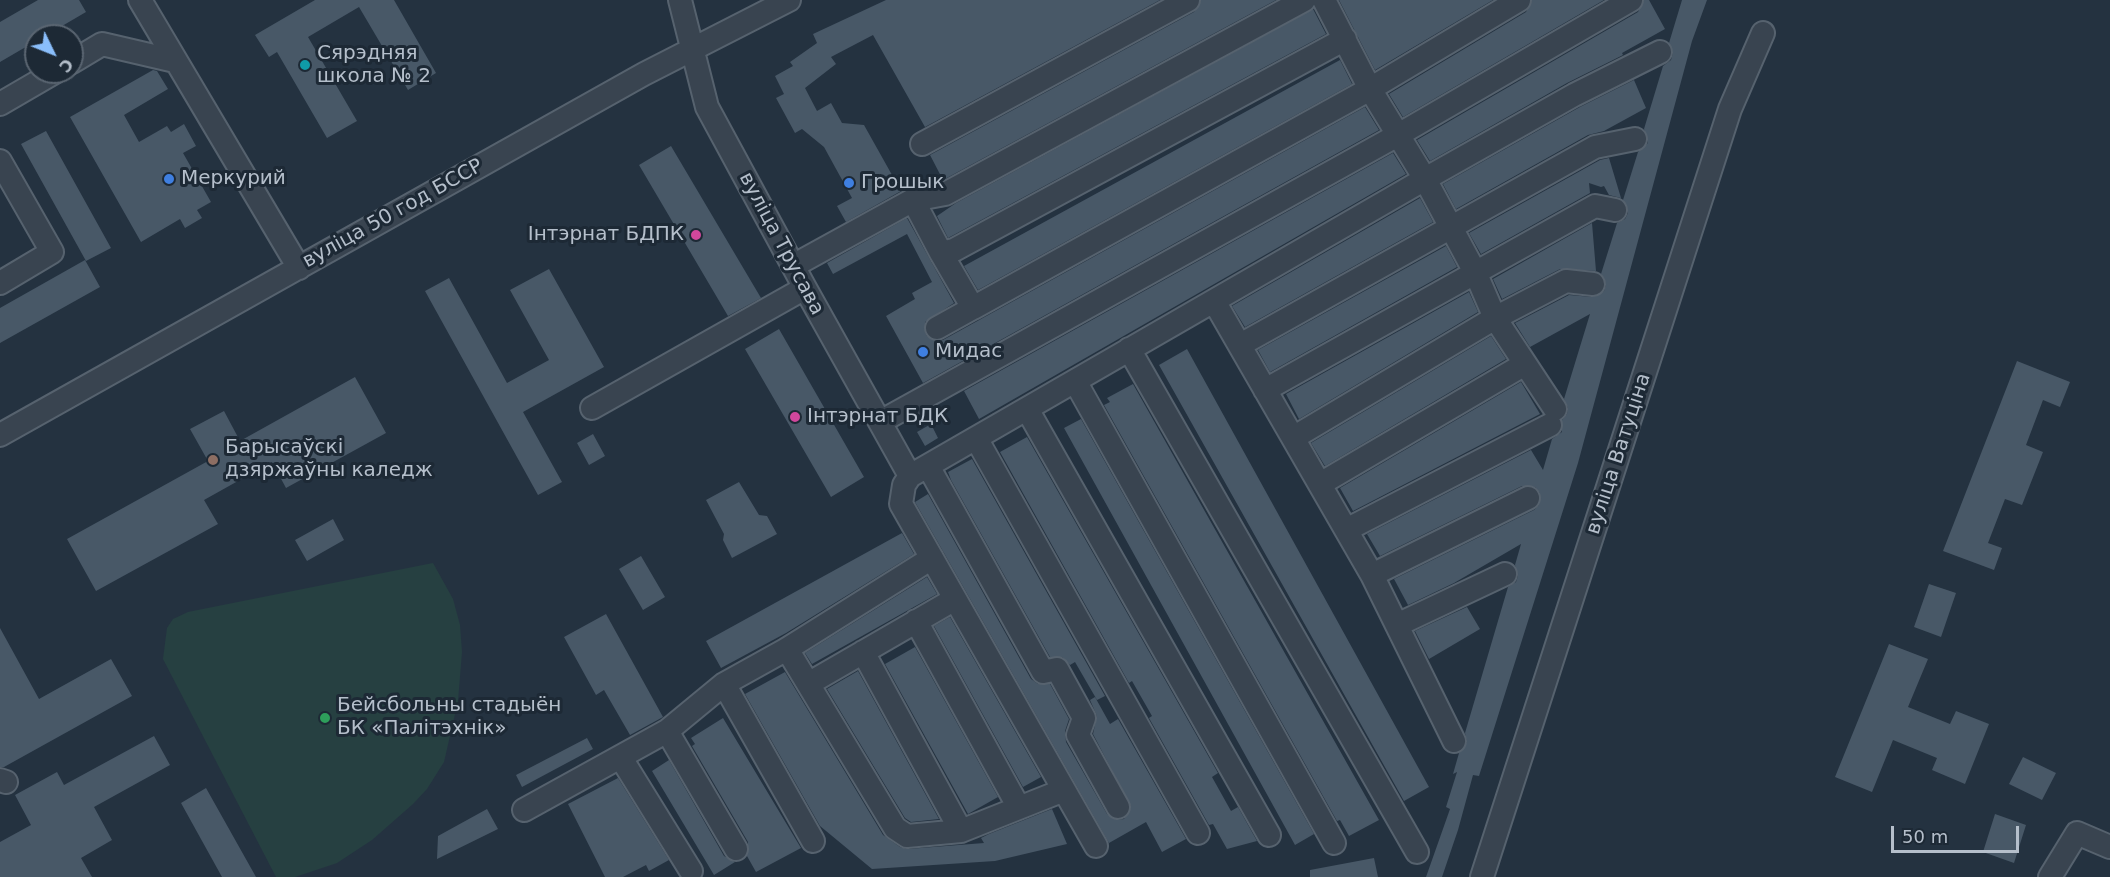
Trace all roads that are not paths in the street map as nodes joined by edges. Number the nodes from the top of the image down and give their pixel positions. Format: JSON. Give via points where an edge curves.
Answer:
{"nodes":[{"id":1,"x":140,"y":0,"type":"edge"},
{"id":2,"x":680,"y":0,"type":"edge"},
{"id":3,"x":789,"y":0,"type":"edge"},
{"id":4,"x":1188,"y":0,"type":"edge"},
{"id":5,"x":1304,"y":0,"type":"edge"},
{"id":6,"x":1324,"y":0,"type":"edge"},
{"id":7,"x":1519,"y":0,"type":"edge"},
{"id":8,"x":1631,"y":0,"type":"edge"},
{"id":9,"x":1763,"y":33,"type":"dead end"},
{"id":10,"x":1345,"y":39,"type":"junction"},
{"id":11,"x":694,"y":47,"type":"junction"},
{"id":12,"x":1660,"y":52,"type":"dead end"},
{"id":13,"x":84,"y":55,"type":"edge"},
{"id":14,"x":175,"y":61,"type":"junction"},
{"id":15,"x":34,"y":84,"type":"edge"},
{"id":16,"x":1370,"y":89,"type":"junction"},
{"id":17,"x":0,"y":104,"type":"edge"},
{"id":18,"x":1398,"y":135,"type":"junction"},
{"id":19,"x":1635,"y":139,"type":"dead end"},
{"id":20,"x":922,"y":144,"type":"dead end"},
{"id":21,"x":0,"y":161,"type":"edge"},
{"id":22,"x":1425,"y":179,"type":"junction"},
{"id":23,"x":913,"y":200,"type":"junction"},
{"id":24,"x":1615,"y":210,"type":"dead end"},
{"id":25,"x":1449,"y":227,"type":"junction"},
{"id":26,"x":941,"y":253,"type":"junction"},
{"id":27,"x":793,"y":267,"type":"junction"},
{"id":28,"x":299,"y":268,"type":"junction"},
{"id":29,"x":1476,"y":274,"type":"junction"},
{"id":30,"x":0,"y":283,"type":"edge"},
{"id":31,"x":1593,"y":284,"type":"dead end"},
{"id":32,"x":804,"y":288,"type":"junction"},
{"id":33,"x":1214,"y":301,"type":"junction"},
{"id":34,"x":973,"y":308,"type":"junction"},
{"id":35,"x":1495,"y":318,"type":"junction"},
{"id":36,"x":937,"y":328,"type":"dead end"},
{"id":37,"x":1240,"y":345,"type":"junction"},
{"id":38,"x":1129,"y":350,"type":"junction"},
{"id":39,"x":1525,"y":364,"type":"junction"},
{"id":40,"x":1075,"y":381,"type":"junction"},
{"id":41,"x":1265,"y":390,"type":"junction"},
{"id":42,"x":592,"y":408,"type":"dead end"},
{"id":43,"x":1027,"y":409,"type":"junction"},
{"id":44,"x":880,"y":422,"type":"junction"},
{"id":45,"x":0,"y":435,"type":"edge"},
{"id":46,"x":976,"y":438,"type":"junction"},
{"id":47,"x":1293,"y":438,"type":"junction"},
{"id":48,"x":919,"y":471,"type":"junction"},
{"id":49,"x":1320,"y":484,"type":"junction"},
{"id":50,"x":1528,"y":498,"type":"dead end"},
{"id":51,"x":1347,"y":530,"type":"junction"},
{"id":52,"x":932,"y":558,"type":"junction"},
{"id":53,"x":1505,"y":574,"type":"dead end"},
{"id":54,"x":1372,"y":575,"type":"junction"},
{"id":55,"x":955,"y":599,"type":"junction"},
{"id":56,"x":916,"y":621,"type":"junction"},
{"id":57,"x":1397,"y":625,"type":"junction"},
{"id":58,"x":787,"y":649,"type":"junction"},
{"id":59,"x":863,"y":652,"type":"junction"},
{"id":60,"x":724,"y":684,"type":"junction"},
{"id":61,"x":808,"y":684,"type":"junction"},
{"id":62,"x":667,"y":731,"type":"junction"},
{"id":63,"x":1454,"y":741,"type":"dead end"},
{"id":64,"x":621,"y":758,"type":"junction"},
{"id":65,"x":1064,"y":790,"type":"junction"},
{"id":66,"x":1018,"y":807,"type":"junction"},
{"id":67,"x":1118,"y":807,"type":"dead end"},
{"id":68,"x":524,"y":810,"type":"dead end"},
{"id":69,"x":961,"y":831,"type":"junction"},
{"id":70,"x":1198,"y":833,"type":"dead end"},
{"id":71,"x":1269,"y":835,"type":"dead end"},
{"id":72,"x":813,"y":841,"type":"dead end"},
{"id":73,"x":1334,"y":843,"type":"dead end"},
{"id":74,"x":1096,"y":846,"type":"dead end"},
{"id":75,"x":2110,"y":847,"type":"edge"},
{"id":76,"x":736,"y":849,"type":"dead end"},
{"id":77,"x":1417,"y":852,"type":"dead end"},
{"id":78,"x":691,"y":871,"type":"dead end"},
{"id":79,"x":1482,"y":877,"type":"edge"},
{"id":80,"x":2050,"y":877,"type":"edge"}],
"edges":[{"from":1,"to":14,"type":"street"},
{"from":2,"to":11,"type":"street","name":"вуліца Трусава"},
{"from":3,"to":11,"type":"street","name":"вуліца 50 год БССР"},
{"from":4,"to":20,"type":"street"},
{"from":5,"to":23,"type":"street","via":[[945,194]]},
{"from":6,"to":10,"type":"street"},
{"from":7,"to":16,"type":"street"},
{"from":8,"to":18,"type":"street"},
{"from":9,"to":79,"type":"street","name":"вуліца Ватуціна","via":[[1726,120]]},
{"from":10,"to":16,"type":"street"},
{"from":10,"to":26,"type":"street","via":[[954,250]]},
{"from":11,"to":27,"type":"street","name":"вуліца Трусава","via":[[707,107]]},
{"from":11,"to":28,"type":"street","name":"вуліца 50 год БССР"},
{"from":12,"to":22,"type":"street","via":[[1574,95]]},
{"from":13,"to":14,"type":"street","via":[[102,44]]},
{"from":14,"to":28,"type":"street"},
{"from":15,"to":17,"type":"street"},
{"from":16,"to":18,"type":"street"},
{"from":16,"to":34,"type":"street"},
{"from":18,"to":22,"type":"street"},
{"from":18,"to":44,"type":"street"},
{"from":19,"to":25,"type":"street","via":[[1595,147]]},
{"from":21,"to":30,"type":"street","via":[[52,252]]},
{"from":22,"to":25,"type":"street"},
{"from":22,"to":33,"type":"street"},
{"from":23,"to":26,"type":"street"},
{"from":23,"to":27,"type":"street"},
{"from":24,"to":29,"type":"street","via":[[1594,206]]},
{"from":25,"to":29,"type":"street"},
{"from":25,"to":37,"type":"street"},
{"from":26,"to":34,"type":"street"},
{"from":27,"to":32,"type":"street","name":"вуліца Трусава"},
{"from":28,"to":45,"type":"street","name":"вуліца 50 год БССР"},
{"from":29,"to":35,"type":"street"},
{"from":29,"to":41,"type":"street"},
{"from":31,"to":35,"type":"street","via":[[1566,281]]},
{"from":32,"to":42,"type":"street"},
{"from":32,"to":44,"type":"street","name":"вуліца Трусава"},
{"from":33,"to":37,"type":"street"},
{"from":33,"to":38,"type":"street"},
{"from":34,"to":36,"type":"street"},
{"from":35,"to":39,"type":"street"},
{"from":35,"to":47,"type":"street"},
{"from":37,"to":41,"type":"street"},
{"from":38,"to":40,"type":"street"},
{"from":38,"to":77,"type":"street"},
{"from":39,"to":49,"type":"street"},
{"from":39,"to":51,"type":"street","via":[[1552,417]]},
{"from":40,"to":43,"type":"street"},
{"from":40,"to":73,"type":"street"},
{"from":41,"to":47,"type":"street"},
{"from":43,"to":46,"type":"street"},
{"from":43,"to":71,"type":"street"},
{"from":44,"to":48,"type":"street","name":"вуліца Трусава"},
{"from":46,"to":48,"type":"street"},
{"from":46,"to":70,"type":"street"},
{"from":47,"to":49,"type":"street"},
{"from":48,"to":52,"type":"street","via":[[904,485],[901,504]]},
{"from":48,"to":67,"type":"street","name":"вуліца Трусава","via":[[1043,672],[1057,669],[1084,718],[1078,735]]},
{"from":49,"to":51,"type":"street"},
{"from":50,"to":54,"type":"street"},
{"from":51,"to":54,"type":"street"},
{"from":52,"to":55,"type":"street"},
{"from":52,"to":58,"type":"street"},
{"from":53,"to":57,"type":"street"},
{"from":54,"to":57,"type":"street"},
{"from":55,"to":56,"type":"street"},
{"from":55,"to":65,"type":"street"},
{"from":56,"to":59,"type":"street"},
{"from":56,"to":66,"type":"street"},
{"from":57,"to":63,"type":"street"},
{"from":58,"to":60,"type":"street"},
{"from":58,"to":61,"type":"street"},
{"from":59,"to":61,"type":"street"},
{"from":59,"to":69,"type":"street"},
{"from":60,"to":62,"type":"street"},
{"from":60,"to":72,"type":"street"},
{"from":61,"to":69,"type":"street","via":[[896,828],[907,836]]},
{"from":62,"to":64,"type":"street"},
{"from":62,"to":76,"type":"street"},
{"from":64,"to":68,"type":"street"},
{"from":64,"to":78,"type":"street"},
{"from":65,"to":66,"type":"street"},
{"from":65,"to":74,"type":"street"},
{"from":66,"to":69,"type":"street"},
{"from":75,"to":80,"type":"street","via":[[2077,833]]}]}
